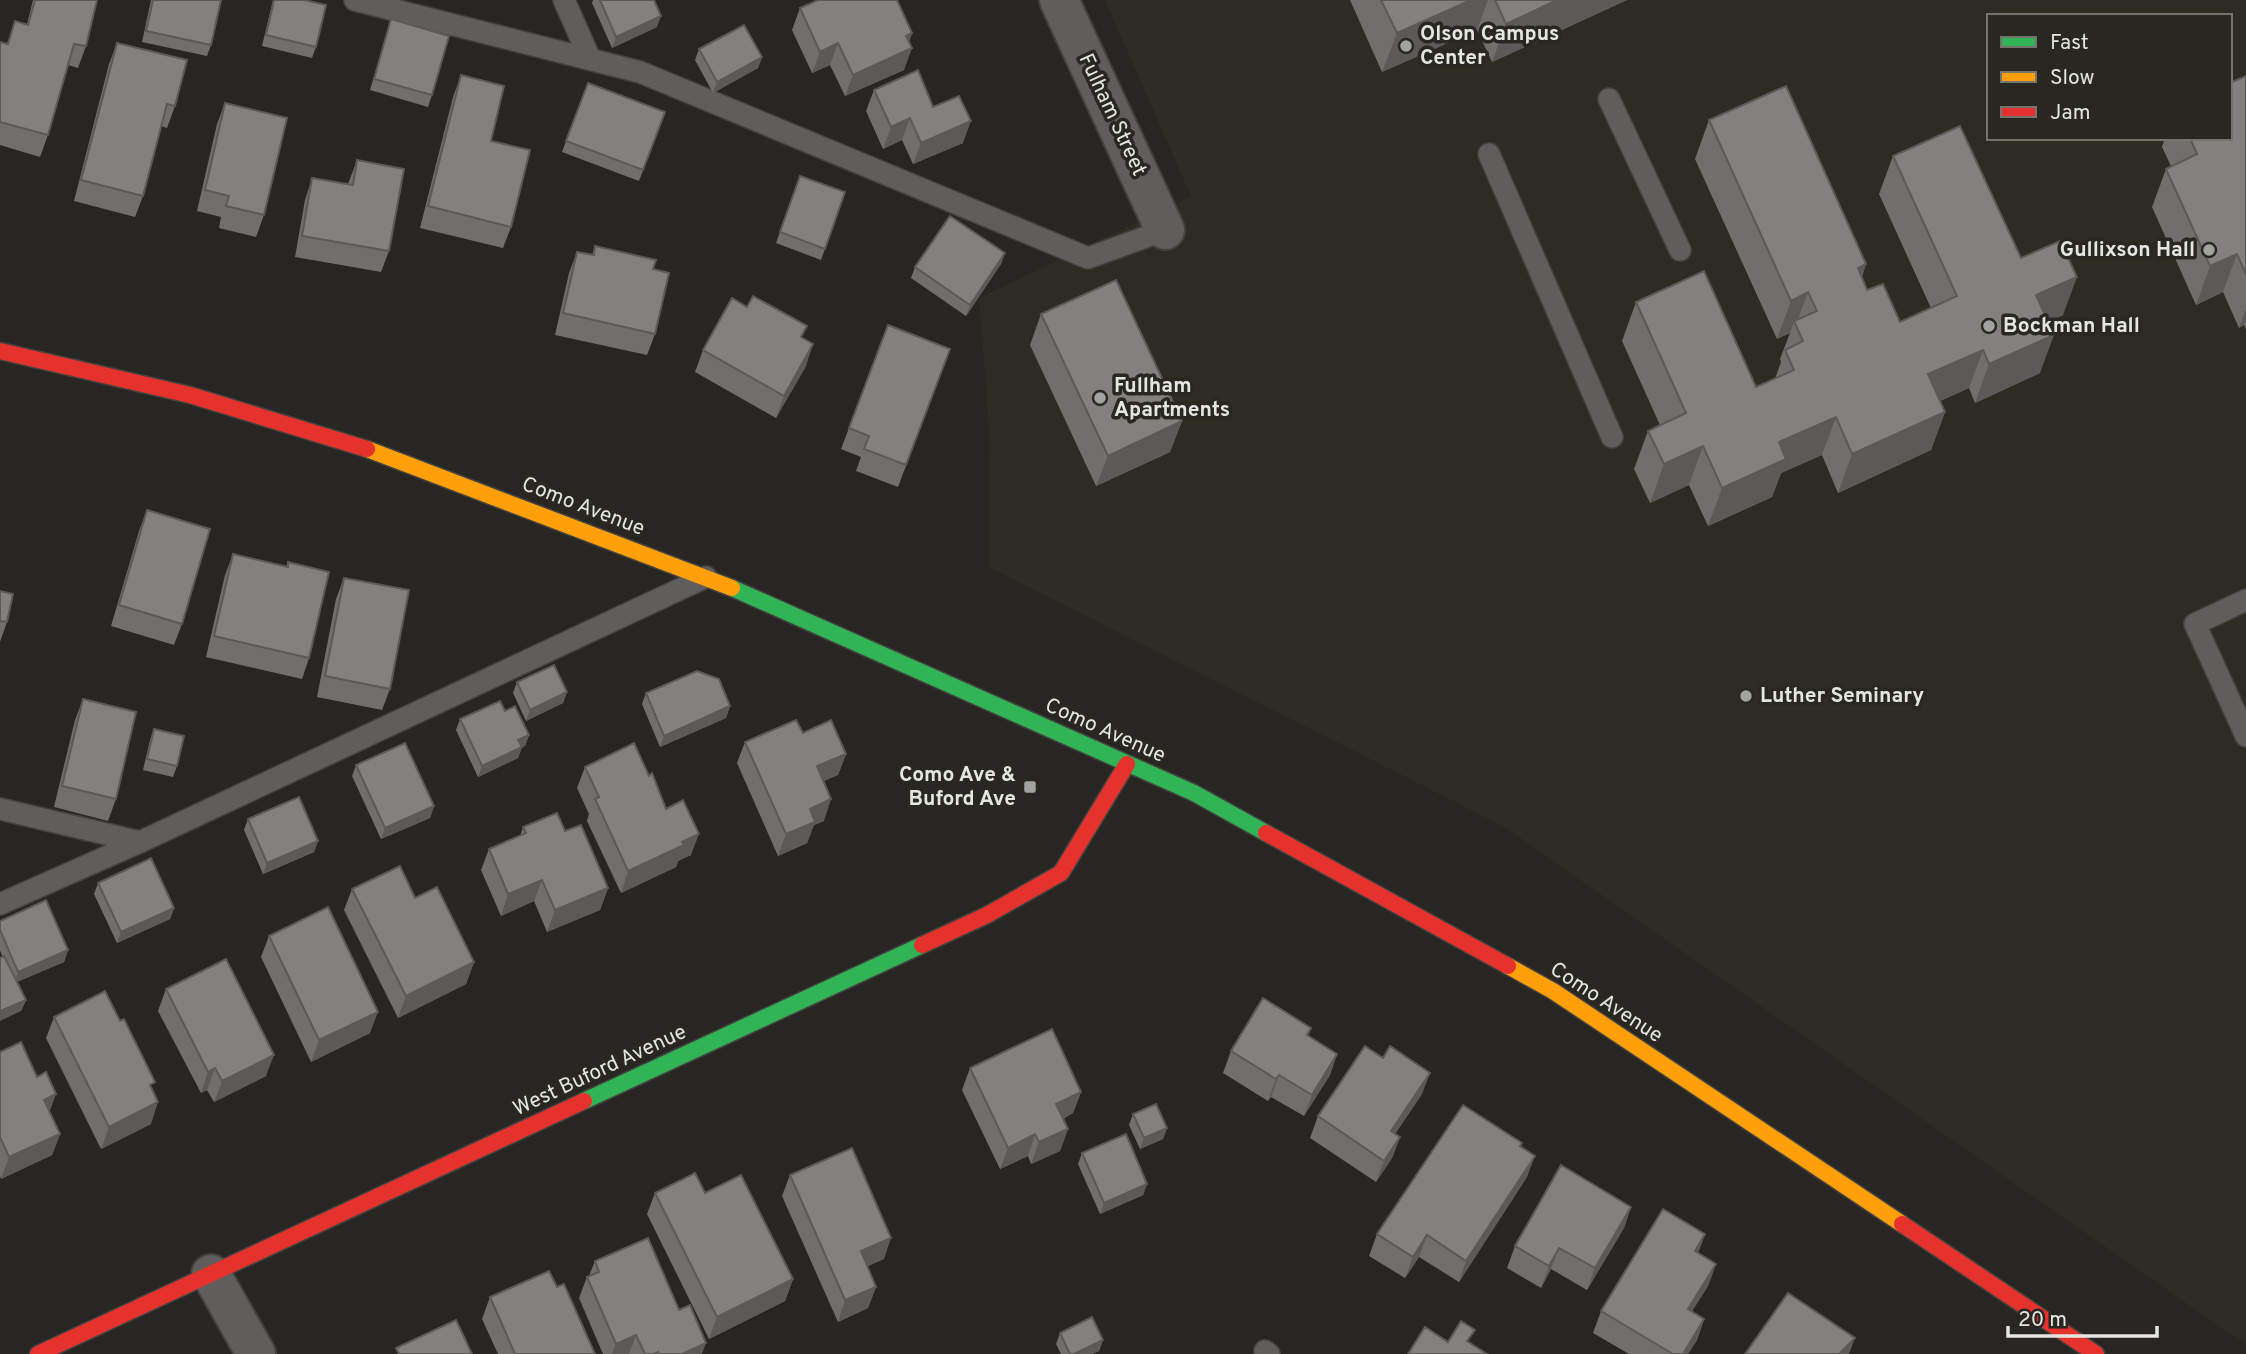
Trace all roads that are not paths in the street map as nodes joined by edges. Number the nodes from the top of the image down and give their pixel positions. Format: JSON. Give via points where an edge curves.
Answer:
{"nodes":[{"id":1,"x":355,"y":0,"type":"edge"},
{"id":2,"x":564,"y":0,"type":"edge"},
{"id":3,"x":1059,"y":0,"type":"edge"},
{"id":4,"x":590,"y":59,"type":"junction"},
{"id":5,"x":1609,"y":99,"type":"dead end"},
{"id":6,"x":1489,"y":154,"type":"dead end"},
{"id":7,"x":1165,"y":230,"type":"joint"},
{"id":8,"x":1680,"y":250,"type":"dead end"},
{"id":9,"x":0,"y":351,"type":"edge"},
{"id":10,"x":1612,"y":437,"type":"dead end"},
{"id":11,"x":707,"y":577,"type":"junction"},
{"id":12,"x":2246,"y":600,"type":"edge"},
{"id":13,"x":2246,"y":736,"type":"edge"},
{"id":14,"x":1128,"y":764,"type":"junction"},
{"id":15,"x":0,"y":809,"type":"edge"},
{"id":16,"x":140,"y":842,"type":"junction"},
{"id":17,"x":0,"y":904,"type":"edge"},
{"id":18,"x":211,"y":1274,"type":"junction"},
{"id":19,"x":38,"y":1354,"type":"edge"},
{"id":20,"x":256,"y":1354,"type":"edge"},
{"id":21,"x":2096,"y":1354,"type":"edge"}],
"edges":[{"from":1,"to":4,"type":"lane"},
{"from":2,"to":4,"type":"lane"},
{"from":3,"to":7,"type":"street","name":"Fulham Street"},
{"from":4,"to":7,"type":"lane","via":[[640,72],[1088,258]]},
{"from":5,"to":8,"type":"lane"},
{"from":6,"to":10,"type":"lane"},
{"from":9,"to":11,"type":"main road","name":"Como Avenue","via":[[190,395],[382,454]]},
{"from":11,"to":14,"type":"main road","name":"Como Avenue"},
{"from":11,"to":16,"type":"lane"},
{"from":12,"to":13,"type":"lane","via":[[2195,624]]},
{"from":14,"to":18,"type":"main road","name":"West Buford Avenue","via":[[1061,873],[987,915]]},
{"from":14,"to":21,"type":"main road","name":"Como Avenue","via":[[1194,793],[1553,991]]},
{"from":15,"to":16,"type":"lane"},
{"from":16,"to":17,"type":"lane"},
{"from":18,"to":19,"type":"main road","name":"West Buford Avenue"},
{"from":18,"to":20,"type":"street"}]}
